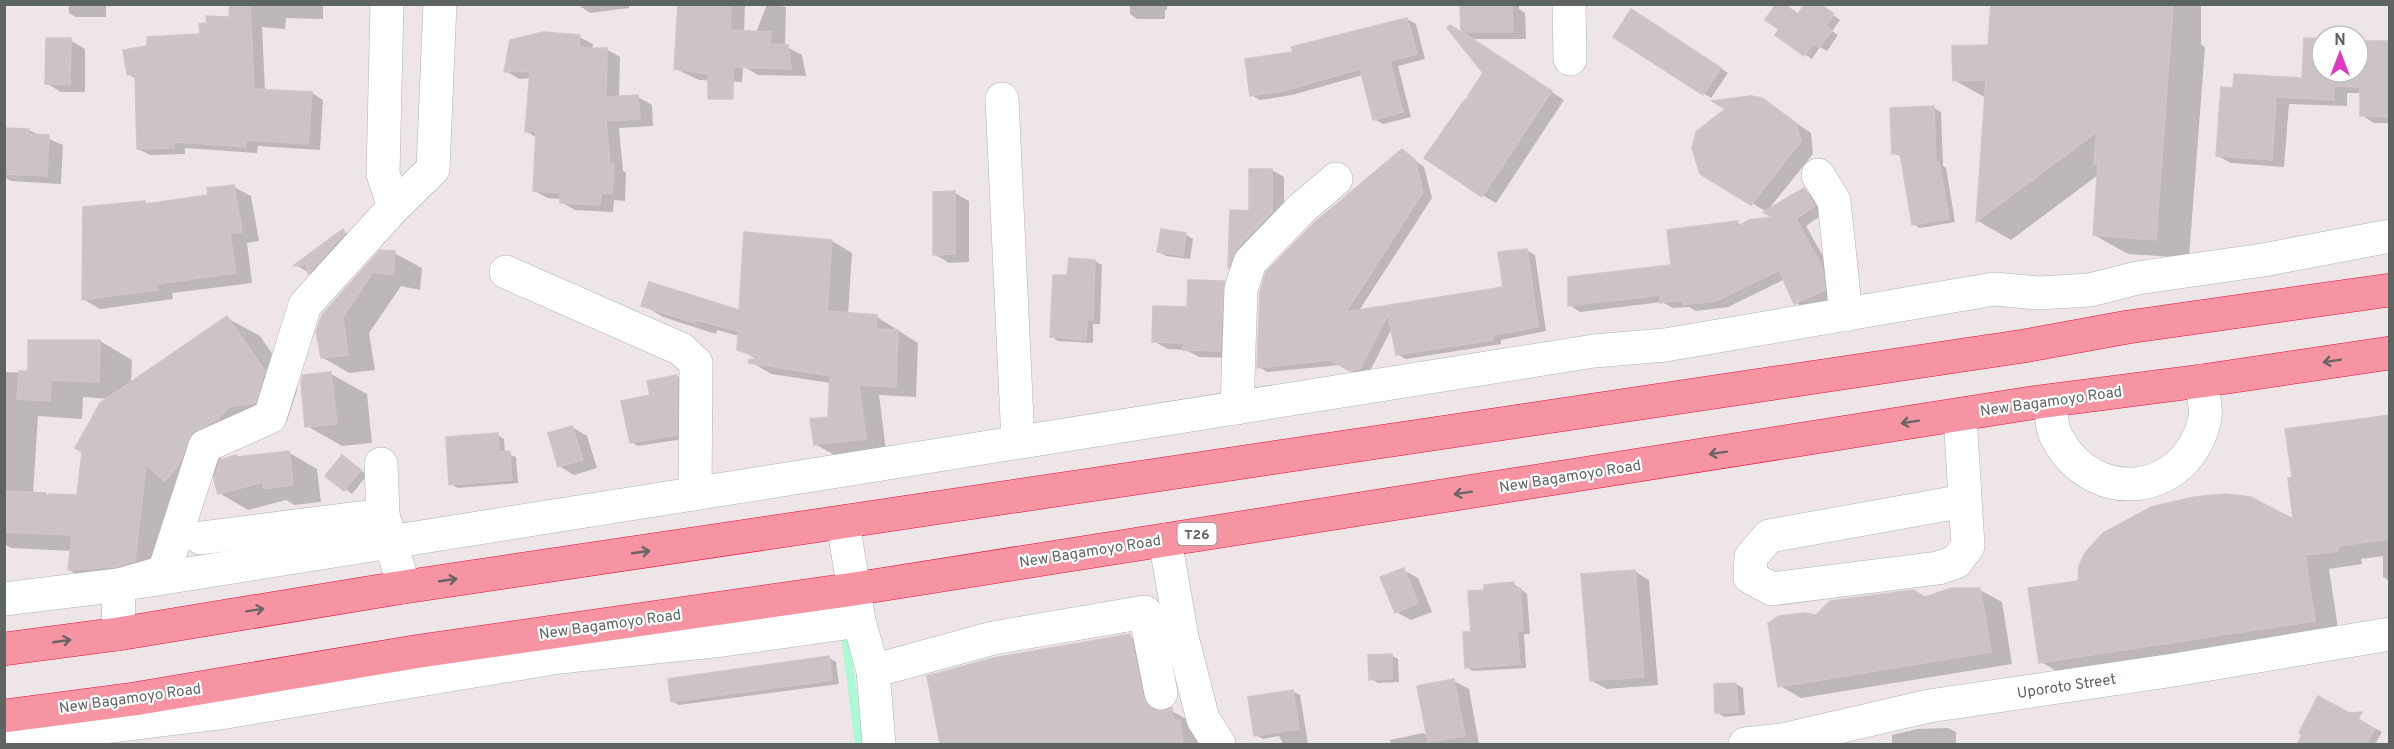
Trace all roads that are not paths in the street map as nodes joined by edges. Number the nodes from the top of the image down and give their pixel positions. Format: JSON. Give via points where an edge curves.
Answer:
{"nodes":[{"id":1,"x":387,"y":4,"type":"edge"},
{"id":2,"x":440,"y":4,"type":"edge"},
{"id":3,"x":1569,"y":4,"type":"edge"},
{"id":4,"x":1570,"y":59,"type":"dead end"},
{"id":5,"x":1002,"y":99,"type":"dead end"},
{"id":6,"x":1818,"y":175,"type":"dead end"},
{"id":7,"x":1336,"y":178,"type":"dead end"},
{"id":8,"x":394,"y":207,"type":"junction"},
{"id":9,"x":2390,"y":236,"type":"edge"},
{"id":10,"x":506,"y":272,"type":"dead end"},
{"id":11,"x":2390,"y":290,"type":"edge"},
{"id":12,"x":1846,"y":315,"type":"junction"},
{"id":13,"x":2390,"y":353,"type":"edge"},
{"id":14,"x":2201,"y":381,"type":"junction"},
{"id":15,"x":2050,"y":402,"type":"junction"},
{"id":16,"x":1237,"y":408,"type":"junction"},
{"id":17,"x":1960,"y":415,"type":"junction"},
{"id":18,"x":1018,"y":442,"type":"junction"},
{"id":19,"x":381,"y":464,"type":"dead end"},
{"id":20,"x":695,"y":494,"type":"junction"},
{"id":21,"x":1964,"y":501,"type":"junction"},
{"id":22,"x":843,"y":523,"type":"junction"},
{"id":23,"x":387,"y":529,"type":"junction"},
{"id":24,"x":201,"y":538,"type":"dead end"},
{"id":25,"x":1165,"y":540,"type":"junction"},
{"id":26,"x":119,"y":585,"type":"junction"},
{"id":27,"x":404,"y":587,"type":"junction"},
{"id":28,"x":854,"y":589,"type":"junction"},
{"id":29,"x":4,"y":599,"type":"edge"},
{"id":30,"x":859,"y":621,"type":"junction"},
{"id":31,"x":118,"y":634,"type":"junction"},
{"id":32,"x":2390,"y":634,"type":"edge"},
{"id":33,"x":4,"y":649,"type":"edge"},
{"id":34,"x":873,"y":671,"type":"junction"},
{"id":35,"x":1161,"y":693,"type":"dead end"},
{"id":36,"x":4,"y":716,"type":"edge"},
{"id":37,"x":4,"y":739,"type":"edge"},
{"id":38,"x":879,"y":744,"type":"edge"},
{"id":39,"x":1219,"y":744,"type":"edge"},
{"id":40,"x":1745,"y":744,"type":"edge"}],
"edges":[{"from":1,"to":8,"type":"street","via":[[383,174]]},
{"from":2,"to":8,"type":"street","via":[[433,169]]},
{"from":3,"to":4,"type":"street"},
{"from":5,"to":18,"type":"street"},
{"from":6,"to":12,"type":"street","via":[[1834,201]]},
{"from":7,"to":16,"type":"street","via":[[1250,262],[1240,289]]},
{"from":8,"to":26,"type":"street","via":[[305,305],[270,417],[205,446],[164,572]]},
{"from":9,"to":12,"type":"street","via":[[2137,278],[2090,290],[2038,293],[1994,289]]},
{"from":10,"to":20,"type":"street","via":[[681,349],[696,363]]},
{"from":11,"to":22,"type":"highway"},
{"from":12,"to":16,"type":"street"},
{"from":13,"to":14,"type":"highway","name":"New Bagamoyo Road","number":"T26","one_way":true},
{"from":14,"to":15,"type":"highway","name":"New Bagamoyo Road","number":"T26"},
{"from":14,"to":15,"type":"street","via":[[2205,416],[2195,448],[2171,473],[2138,485],[2104,482],[2074,464],[2055,436]]},
{"from":15,"to":17,"type":"highway","name":"New Bagamoyo Road","number":"T26"},
{"from":16,"to":18,"type":"street"},
{"from":17,"to":21,"type":"street"},
{"from":17,"to":25,"type":"highway","name":"New Bagamoyo Road","number":"T26","one_way":true},
{"from":18,"to":20,"type":"street"},
{"from":19,"to":23,"type":"street"},
{"from":20,"to":23,"type":"street"},
{"from":21,"to":21,"type":"street","via":[[1968,546],[1956,562],[1938,568],[1772,590],[1750,578],[1751,557],[1769,536]]},
{"from":27,"to":22,"type":"highway","one_way":true},
{"from":22,"to":28,"type":"street"},
{"from":23,"to":24,"type":"street"},
{"from":23,"to":26,"type":"street"},
{"from":23,"to":27,"type":"street"},
{"from":25,"to":28,"type":"highway","name":"New Bagamoyo Road","number":"T26"},
{"from":25,"to":39,"type":"street","via":[[1182,637],[1203,719]]},
{"from":26,"to":29,"type":"street"},
{"from":26,"to":31,"type":"street"},
{"from":31,"to":27,"type":"highway","one_way":true},
{"from":28,"to":30,"type":"street"},
{"from":28,"to":36,"type":"highway","name":"New Bagamoyo Road","number":"T26"},
{"from":30,"to":34,"type":"street"},
{"from":30,"to":37,"type":"street","via":[[559,657],[226,712]]},
{"from":33,"to":31,"type":"highway","one_way":true},
{"from":32,"to":40,"type":"street","name":"Uporoto Street","via":[[1929,706],[1782,740]]},
{"from":34,"to":35,"type":"street","via":[[993,638],[1145,612]]},
{"from":34,"to":38,"type":"street"}]}
